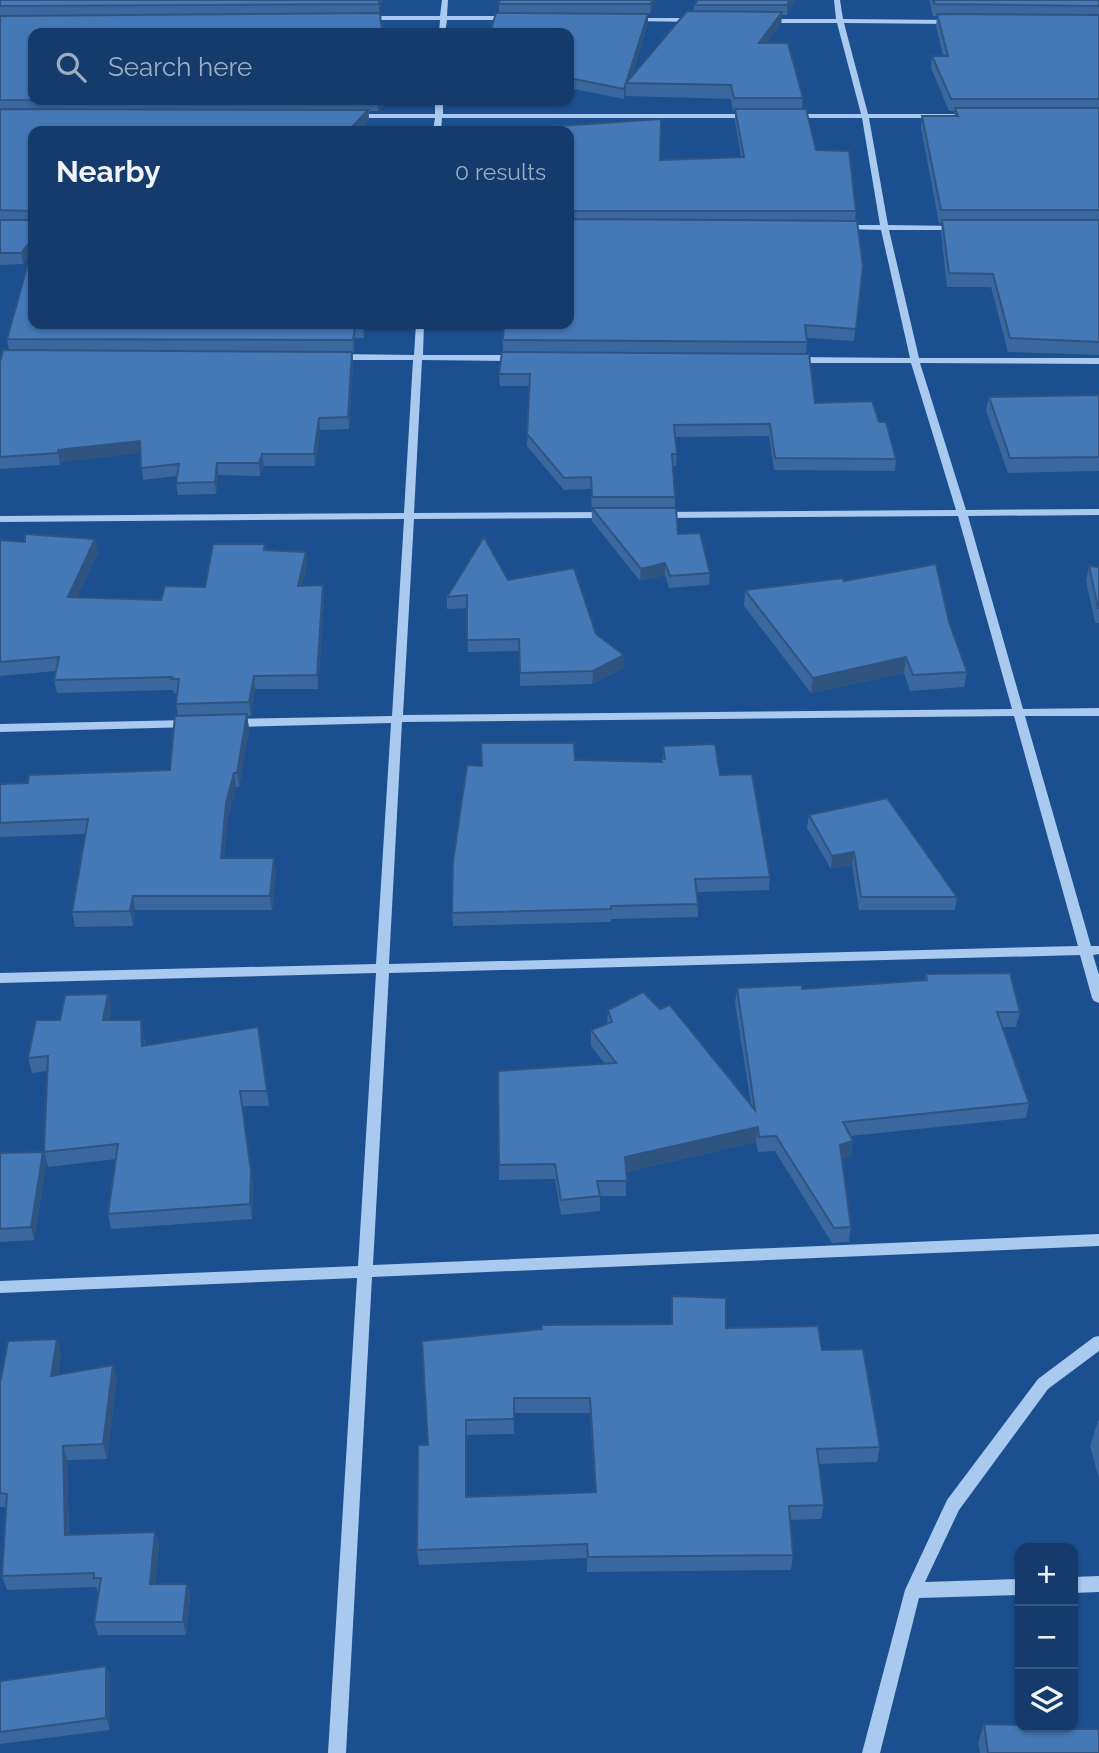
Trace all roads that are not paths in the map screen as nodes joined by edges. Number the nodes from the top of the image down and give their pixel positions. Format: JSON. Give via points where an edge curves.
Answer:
{"nodes":[{"id":1,"x":445,"y":0,"type":"edge"},
{"id":2,"x":837,"y":0,"type":"edge"},
{"id":3,"x":360,"y":18,"type":"edge"},
{"id":4,"x":443,"y":18,"type":"junction"},
{"id":5,"x":525,"y":19,"type":"edge"},
{"id":6,"x":621,"y":19,"type":"edge"},
{"id":7,"x":703,"y":20,"type":"edge"},
{"id":8,"x":757,"y":21,"type":"edge"},
{"id":9,"x":839,"y":22,"type":"junction"},
{"id":10,"x":962,"y":22,"type":"edge"},
{"id":11,"x":442,"y":28,"type":"edge"},
{"id":12,"x":439,"y":105,"type":"edge"},
{"id":13,"x":343,"y":116,"type":"edge"},
{"id":14,"x":439,"y":116,"type":"junction"},
{"id":15,"x":755,"y":116,"type":"edge"},
{"id":16,"x":783,"y":116,"type":"edge"},
{"id":17,"x":865,"y":116,"type":"junction"},
{"id":18,"x":975,"y":116,"type":"edge"},
{"id":19,"x":438,"y":126,"type":"edge"},
{"id":20,"x":829,"y":227,"type":"edge"},
{"id":21,"x":884,"y":228,"type":"junction"},
{"id":22,"x":965,"y":228,"type":"edge"},
{"id":23,"x":420,"y":329,"type":"edge"},
{"id":24,"x":320,"y":357,"type":"edge"},
{"id":25,"x":417,"y":358,"type":"junction"},
{"id":26,"x":528,"y":358,"type":"edge"},
{"id":27,"x":777,"y":360,"type":"edge"},
{"id":28,"x":915,"y":360,"type":"junction"},
{"id":29,"x":1099,"y":360,"type":"edge"},
{"id":30,"x":1099,"y":512,"type":"edge"},
{"id":31,"x":962,"y":513,"type":"junction"},
{"id":32,"x":616,"y":515,"type":"edge"},
{"id":33,"x":644,"y":515,"type":"edge"},
{"id":34,"x":409,"y":516,"type":"junction"},
{"id":35,"x":0,"y":519,"type":"edge"},
{"id":36,"x":1099,"y":712,"type":"edge"},
{"id":37,"x":397,"y":719,"type":"junction"},
{"id":38,"x":205,"y":723,"type":"edge"},
{"id":39,"x":219,"y":723,"type":"edge"},
{"id":40,"x":0,"y":729,"type":"edge"},
{"id":41,"x":1092,"y":950,"type":"edge"},
{"id":42,"x":383,"y":970,"type":"junction"},
{"id":43,"x":0,"y":978,"type":"edge"},
{"id":44,"x":1099,"y":998,"type":"edge"},
{"id":45,"x":1099,"y":1240,"type":"edge"},
{"id":46,"x":365,"y":1272,"type":"junction"},
{"id":47,"x":0,"y":1287,"type":"edge"},
{"id":48,"x":1099,"y":1342,"type":"edge"},
{"id":49,"x":1099,"y":1584,"type":"edge"},
{"id":50,"x":1078,"y":1585,"type":"edge"},
{"id":51,"x":1015,"y":1587,"type":"edge"},
{"id":52,"x":913,"y":1590,"type":"junction"},
{"id":53,"x":337,"y":1753,"type":"edge"},
{"id":54,"x":871,"y":1753,"type":"edge"}],
"edges":[{"from":1,"to":4,"type":"street"},
{"from":2,"to":9,"type":"street"},
{"from":3,"to":4,"type":"street"},
{"from":4,"to":5,"type":"street"},
{"from":4,"to":11,"type":"street"},
{"from":6,"to":7,"type":"street"},
{"from":8,"to":9,"type":"street"},
{"from":9,"to":10,"type":"street"},
{"from":9,"to":17,"type":"street"},
{"from":12,"to":14,"type":"street"},
{"from":13,"to":14,"type":"street"},
{"from":14,"to":15,"type":"street"},
{"from":14,"to":19,"type":"street"},
{"from":16,"to":17,"type":"street"},
{"from":17,"to":18,"type":"street"},
{"from":17,"to":21,"type":"street"},
{"from":20,"to":21,"type":"street"},
{"from":21,"to":22,"type":"street"},
{"from":21,"to":28,"type":"street"},
{"from":23,"to":25,"type":"street"},
{"from":24,"to":25,"type":"street"},
{"from":25,"to":26,"type":"street"},
{"from":25,"to":34,"type":"street"},
{"from":27,"to":28,"type":"street"},
{"from":28,"to":29,"type":"street"},
{"from":28,"to":31,"type":"street"},
{"from":30,"to":31,"type":"street"},
{"from":31,"to":33,"type":"street"},
{"from":31,"to":41,"type":"street"},
{"from":32,"to":34,"type":"street"},
{"from":34,"to":35,"type":"street"},
{"from":34,"to":37,"type":"street"},
{"from":36,"to":37,"type":"street"},
{"from":37,"to":39,"type":"street"},
{"from":37,"to":42,"type":"street"},
{"from":38,"to":40,"type":"street"},
{"from":41,"to":42,"type":"street"},
{"from":41,"to":44,"type":"street"},
{"from":42,"to":43,"type":"street"},
{"from":42,"to":46,"type":"street"},
{"from":45,"to":46,"type":"street"},
{"from":46,"to":47,"type":"street"},
{"from":46,"to":53,"type":"street"},
{"from":48,"to":52,"type":"street","via":[[1043,1384],[953,1505]]},
{"from":49,"to":50,"type":"street"},
{"from":51,"to":52,"type":"street"},
{"from":52,"to":54,"type":"street"}]}
